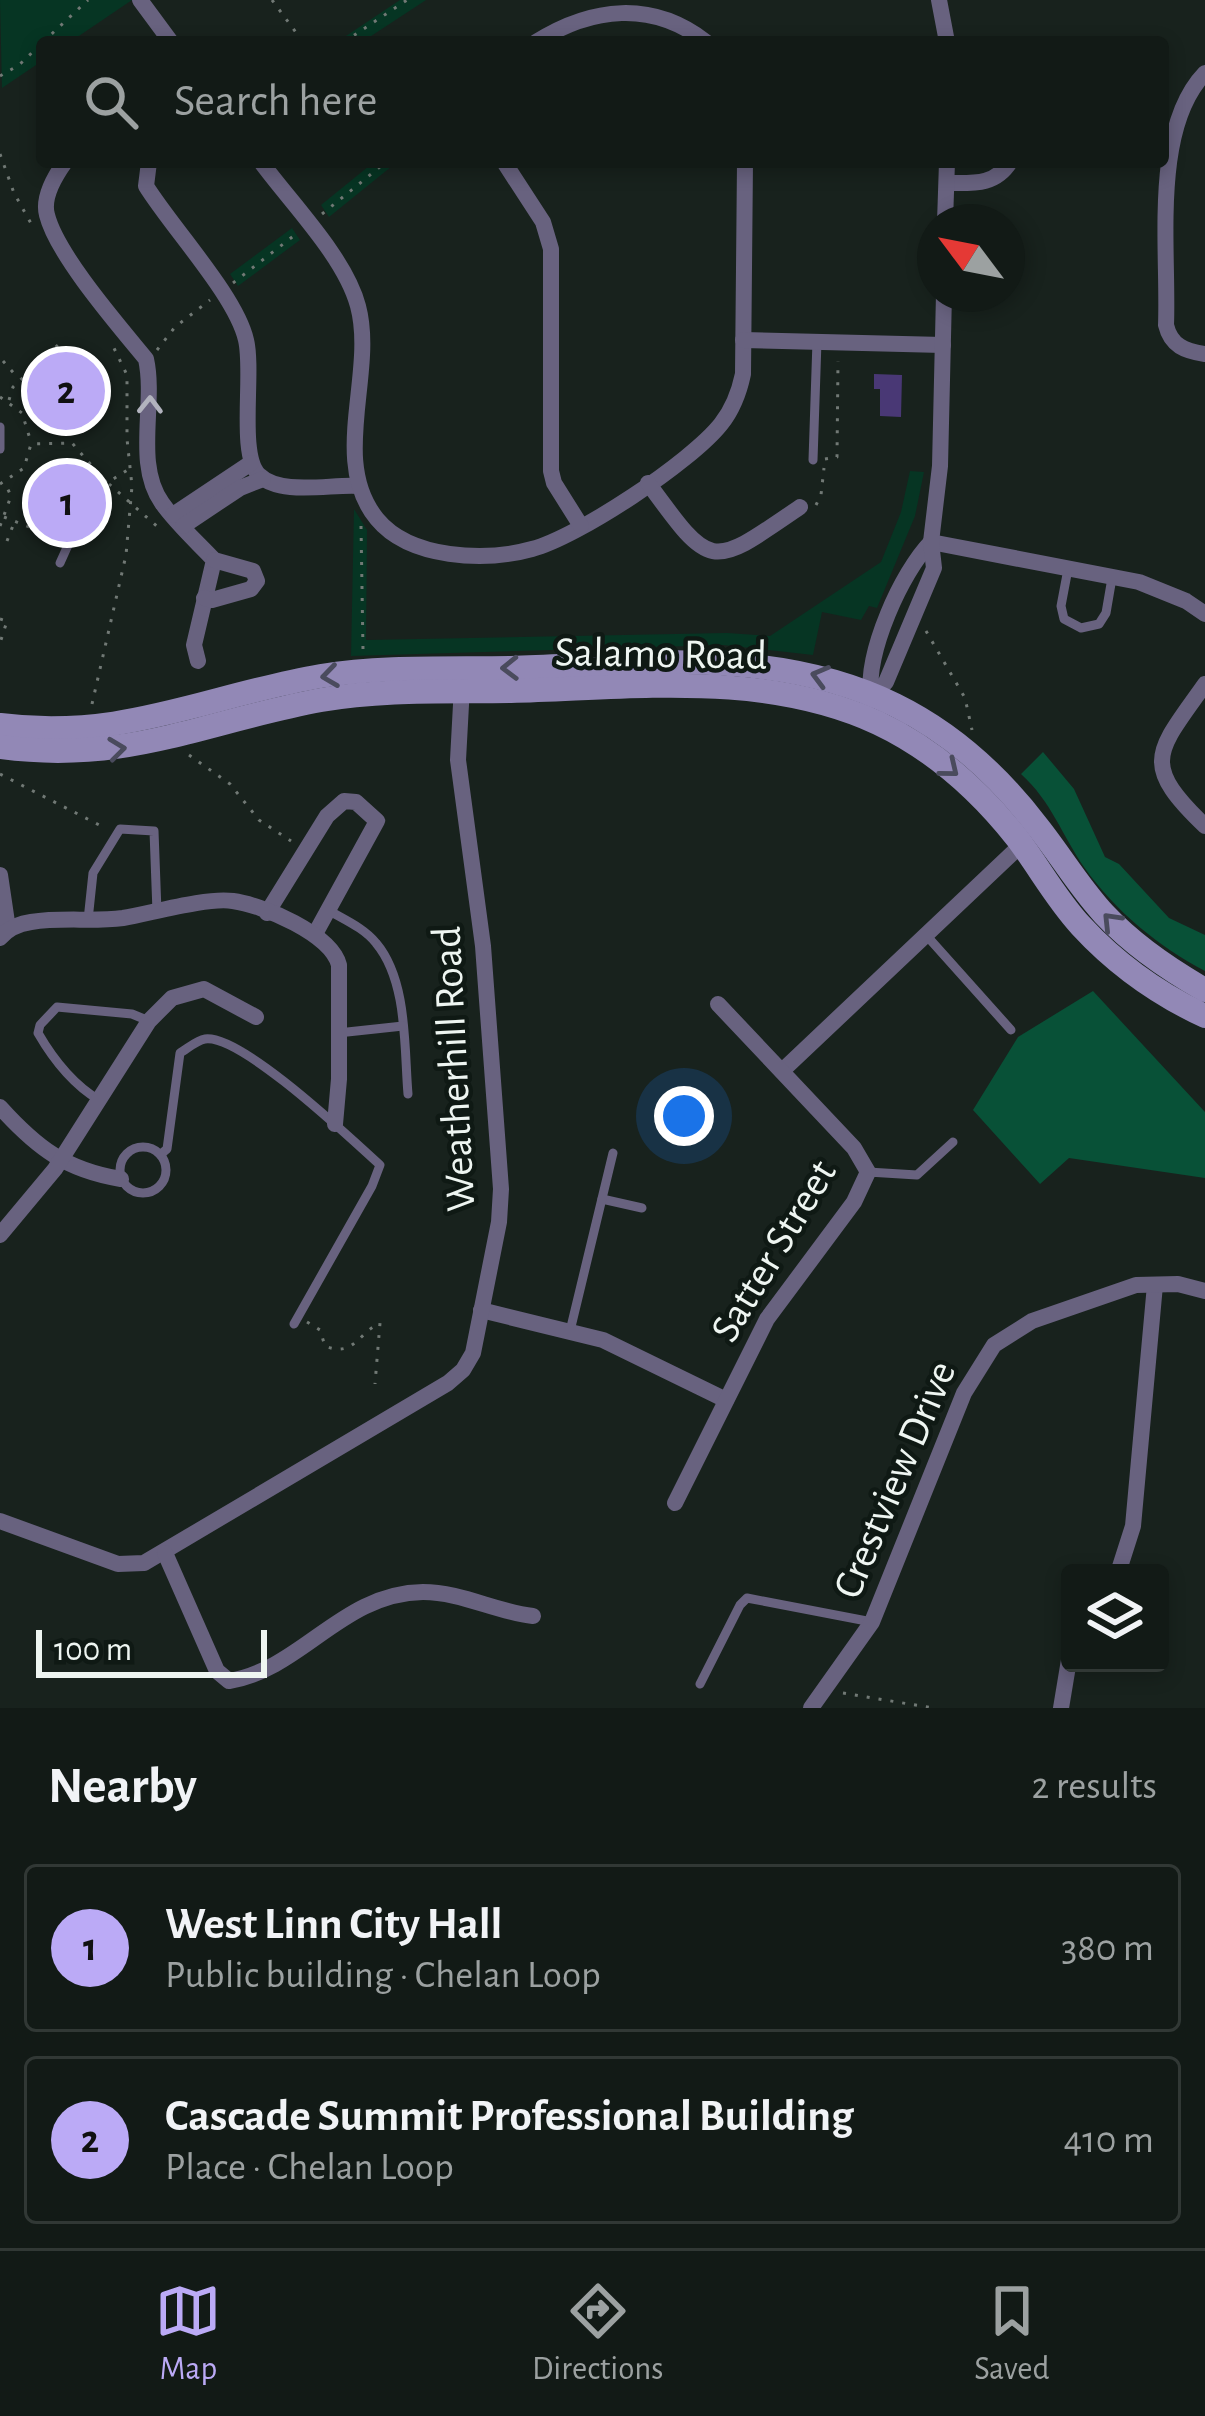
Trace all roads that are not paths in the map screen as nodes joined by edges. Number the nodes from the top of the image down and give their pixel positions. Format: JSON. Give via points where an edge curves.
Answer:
{"nodes":[{"id":1,"x":140,"y":0,"type":"edge"},
{"id":2,"x":939,"y":0,"type":"edge"},
{"id":3,"x":167,"y":36,"type":"edge"},
{"id":4,"x":545,"y":36,"type":"edge"},
{"id":5,"x":697,"y":36,"type":"edge"},
{"id":6,"x":946,"y":36,"type":"edge"},
{"id":7,"x":1205,"y":73,"type":"edge"},
{"id":8,"x":1169,"y":149,"type":"edge"},
{"id":9,"x":61,"y":168,"type":"edge"},
{"id":10,"x":145,"y":168,"type":"edge"},
{"id":11,"x":266,"y":168,"type":"edge"},
{"id":12,"x":508,"y":168,"type":"edge"},
{"id":13,"x":746,"y":168,"type":"edge"},
{"id":14,"x":947,"y":168,"type":"edge"},
{"id":15,"x":1005,"y":168,"type":"edge"},
{"id":16,"x":1166,"y":168,"type":"edge"},
{"id":17,"x":946,"y":183,"type":"junction"},
{"id":18,"x":945,"y":204,"type":"edge"},
{"id":19,"x":944,"y":312,"type":"edge"},
{"id":20,"x":742,"y":340,"type":"junction"},
{"id":21,"x":817,"y":341,"type":"junction"},
{"id":22,"x":943,"y":345,"type":"junction"},
{"id":23,"x":1205,"y":354,"type":"edge"},
{"id":24,"x":0,"y":427,"type":"edge"},
{"id":25,"x":0,"y":449,"type":"edge"},
{"id":26,"x":813,"y":460,"type":"dead end"},
{"id":27,"x":251,"y":463,"type":"junction"},
{"id":28,"x":263,"y":478,"type":"junction"},
{"id":29,"x":648,"y":483,"type":"junction"},
{"id":30,"x":358,"y":486,"type":"junction"},
{"id":31,"x":807,"y":507,"type":"road end"},
{"id":32,"x":174,"y":525,"type":"junction"},
{"id":33,"x":581,"y":526,"type":"junction"},
{"id":34,"x":77,"y":535,"type":"dead end"},
{"id":35,"x":931,"y":542,"type":"junction"},
{"id":36,"x":214,"y":560,"type":"junction"},
{"id":37,"x":60,"y":563,"type":"dead end"},
{"id":38,"x":1068,"y":569,"type":"junction"},
{"id":39,"x":1112,"y":577,"type":"junction"},
{"id":40,"x":204,"y":598,"type":"junction"},
{"id":41,"x":1205,"y":614,"type":"edge"},
{"id":42,"x":198,"y":661,"type":"dead end"},
{"id":43,"x":462,"y":680,"type":"junction"},
{"id":44,"x":1205,"y":684,"type":"edge"},
{"id":45,"x":866,"y":705,"type":"junction"},
{"id":46,"x":0,"y":725,"type":"edge"},
{"id":47,"x":0,"y":747,"type":"edge"},
{"id":48,"x":1205,"y":826,"type":"edge"},
{"id":49,"x":1021,"y":844,"type":"junction"},
{"id":50,"x":0,"y":875,"type":"edge"},
{"id":51,"x":328,"y":910,"type":"junction"},
{"id":52,"x":157,"y":912,"type":"junction"},
{"id":53,"x":267,"y":913,"type":"junction"},
{"id":54,"x":88,"y":920,"type":"junction"},
{"id":55,"x":4,"y":933,"type":"edge"},
{"id":56,"x":314,"y":934,"type":"junction"},
{"id":57,"x":926,"y":935,"type":"junction"},
{"id":58,"x":1205,"y":990,"type":"edge"},
{"id":59,"x":718,"y":1004,"type":"dead end"},
{"id":60,"x":1205,"y":1016,"type":"edge"},
{"id":61,"x":256,"y":1017,"type":"dead end"},
{"id":62,"x":149,"y":1021,"type":"junction"},
{"id":63,"x":403,"y":1026,"type":"junction"},
{"id":64,"x":1010,"y":1030,"type":"dead end"},
{"id":65,"x":338,"y":1033,"type":"junction"},
{"id":66,"x":782,"y":1071,"type":"junction"},
{"id":67,"x":408,"y":1094,"type":"dead end"},
{"id":68,"x":99,"y":1100,"type":"junction"},
{"id":69,"x":0,"y":1107,"type":"edge"},
{"id":70,"x":335,"y":1124,"type":"junction"},
{"id":71,"x":953,"y":1142,"type":"dead end"},
{"id":72,"x":613,"y":1153,"type":"dead end"},
{"id":73,"x":161,"y":1154,"type":"junction"},
{"id":74,"x":61,"y":1160,"type":"junction"},
{"id":75,"x":868,"y":1172,"type":"junction"},
{"id":76,"x":121,"y":1179,"type":"junction"},
{"id":77,"x":602,"y":1199,"type":"junction"},
{"id":78,"x":642,"y":1208,"type":"dead end"},
{"id":79,"x":0,"y":1235,"type":"edge"},
{"id":80,"x":1155,"y":1285,"type":"junction"},
{"id":81,"x":1205,"y":1291,"type":"edge"},
{"id":82,"x":482,"y":1310,"type":"junction"},
{"id":83,"x":294,"y":1324,"type":"dead end"},
{"id":84,"x":570,"y":1331,"type":"junction"},
{"id":85,"x":726,"y":1400,"type":"junction"},
{"id":86,"x":675,"y":1503,"type":"dead end"},
{"id":87,"x":0,"y":1521,"type":"edge"},
{"id":88,"x":164,"y":1553,"type":"junction"},
{"id":89,"x":1121,"y":1564,"type":"edge"},
{"id":90,"x":533,"y":1616,"type":"dead end"},
{"id":91,"x":872,"y":1622,"type":"junction"},
{"id":92,"x":1067,"y":1672,"type":"edge"},
{"id":93,"x":700,"y":1684,"type":"dead end"},
{"id":94,"x":811,"y":1708,"type":"edge"},
{"id":95,"x":1061,"y":1708,"type":"edge"}],
"edges":[{"from":1,"to":3,"type":"street"},
{"from":2,"to":6,"type":"street"},
{"from":4,"to":5,"type":"street","via":[[568,21],[624,8],[674,20]]},
{"from":7,"to":8,"type":"street"},
{"from":32,"to":9,"type":"street","one_way":true,"via":[[149,472],[146,359],[56,238],[45,211]]},
{"from":10,"to":27,"type":"street","via":[[146,186],[242,328]]},
{"from":11,"to":30,"type":"street","via":[[340,267],[359,309]]},
{"from":12,"to":33,"type":"street","via":[[548,235],[551,471]]},
{"from":13,"to":20,"type":"street"},
{"from":14,"to":17,"type":"street"},
{"from":15,"to":17,"type":"street","via":[[988,181]]},
{"from":16,"to":23,"type":"street","via":[[1166,325],[1180,348]]},
{"from":17,"to":18,"type":"street"},
{"from":19,"to":22,"type":"street"},
{"from":20,"to":21,"type":"street"},
{"from":20,"to":29,"type":"street","via":[[739,391],[720,426]]},
{"from":21,"to":22,"type":"street"},
{"from":21,"to":26,"type":"lane"},
{"from":22,"to":35,"type":"street"},
{"from":24,"to":25,"type":"lane"},
{"from":27,"to":28,"type":"street"},
{"from":27,"to":32,"type":"street"},
{"from":28,"to":30,"type":"street"},
{"from":28,"to":32,"type":"street"},
{"from":29,"to":31,"type":"street","via":[[692,543],[715,552]]},
{"from":29,"to":33,"type":"street"},
{"from":30,"to":33,"type":"street","via":[[392,535],[424,549],[528,550]]},
{"from":32,"to":36,"type":"street"},
{"from":34,"to":37,"type":"lane"},
{"from":35,"to":38,"type":"street"},
{"from":35,"to":45,"type":"street","via":[[934,568],[886,682]]},
{"from":36,"to":40,"type":"street"},
{"from":36,"to":40,"type":"street","via":[[253,572],[256,581],[251,589]]},
{"from":38,"to":39,"type":"street"},
{"from":38,"to":39,"type":"lane","via":[[1061,606],[1071,626],[1099,624]]},
{"from":39,"to":41,"type":"street","via":[[1166,592]]},
{"from":40,"to":42,"type":"street"},
{"from":43,"to":45,"type":"main road","name":"Salamo Road","via":[[748,687]]},
{"from":43,"to":46,"type":"main road","name":"Salamo Road","one_way":true,"via":[[380,670],[322,676],[115,726]]},
{"from":47,"to":43,"type":"main road","name":"Salamo Road","one_way":true,"via":[[104,751],[328,699]]},
{"from":43,"to":82,"type":"street","name":"Weatherhill Road","via":[[458,760],[483,946],[501,1189]]},
{"from":44,"to":48,"type":"street","via":[[1162,748],[1160,764],[1166,786]]},
{"from":45,"to":49,"type":"main road","name":"Salamo Road","one_way":true,"via":[[950,769]]},
{"from":58,"to":45,"type":"main road","name":"Salamo Road","one_way":true,"via":[[1120,931],[986,768],[934,728]]},
{"from":49,"to":57,"type":"street"},
{"from":49,"to":60,"type":"main road","name":"Salamo Road","via":[[1104,950]]},
{"from":50,"to":55,"type":"street"},
{"from":51,"to":53,"type":"street","via":[[377,821],[356,802],[344,801],[327,816]]},
{"from":51,"to":56,"type":"street"},
{"from":51,"to":63,"type":"lane","via":[[378,944]]},
{"from":52,"to":53,"type":"street","via":[[236,901]]},
{"from":52,"to":54,"type":"street"},
{"from":52,"to":54,"type":"lane","via":[[154,831],[120,830],[93,873]]},
{"from":53,"to":56,"type":"street"},
{"from":54,"to":55,"type":"street","via":[[31,922]]},
{"from":56,"to":65,"type":"street","via":[[337,957]]},
{"from":57,"to":64,"type":"lane"},
{"from":57,"to":66,"type":"street"},
{"from":59,"to":66,"type":"street","name":"Satter Street"},
{"from":61,"to":62,"type":"street","via":[[204,989],[172,998]]},
{"from":62,"to":68,"type":"street"},
{"from":62,"to":68,"type":"lane","via":[[57,1007],[40,1025],[52,1054]]},
{"from":63,"to":65,"type":"lane"},
{"from":63,"to":67,"type":"lane"},
{"from":65,"to":70,"type":"street"},
{"from":66,"to":75,"type":"street","name":"Satter Street"},
{"from":68,"to":74,"type":"street"},
{"from":69,"to":74,"type":"street"},
{"from":70,"to":73,"type":"lane","via":[[230,1043],[203,1039],[180,1053]]},
{"from":70,"to":83,"type":"lane","via":[[380,1165]]},
{"from":71,"to":75,"type":"lane","via":[[916,1174]]},
{"from":72,"to":77,"type":"lane"},
{"from":73,"to":76,"type":"lane","via":[[136,1149],[120,1165]]},
{"from":73,"to":76,"type":"lane","via":[[166,1173],[156,1189],[140,1192]]},
{"from":74,"to":76,"type":"street"},
{"from":74,"to":79,"type":"street"},
{"from":75,"to":85,"type":"street","name":"Satter Street","via":[[772,1310]]},
{"from":77,"to":78,"type":"lane"},
{"from":77,"to":84,"type":"lane"},
{"from":80,"to":81,"type":"street","name":"Crestview Drive"},
{"from":80,"to":89,"type":"street","via":[[1133,1526]]},
{"from":80,"to":91,"type":"street","name":"Crestview Drive","via":[[1032,1321],[994,1345],[964,1393]]},
{"from":82,"to":84,"type":"street"},
{"from":82,"to":88,"type":"street","name":"Weatherhill Road","via":[[472,1353],[448,1383]]},
{"from":84,"to":85,"type":"street"},
{"from":85,"to":86,"type":"street","name":"Satter Street"},
{"from":87,"to":88,"type":"street","name":"Weatherhill Road","via":[[118,1564]]},
{"from":88,"to":90,"type":"street","via":[[229,1681],[291,1654],[379,1599],[446,1594]]},
{"from":91,"to":93,"type":"lane","via":[[747,1598]]},
{"from":91,"to":94,"type":"street","name":"Crestview Drive"},
{"from":92,"to":95,"type":"street"}]}
